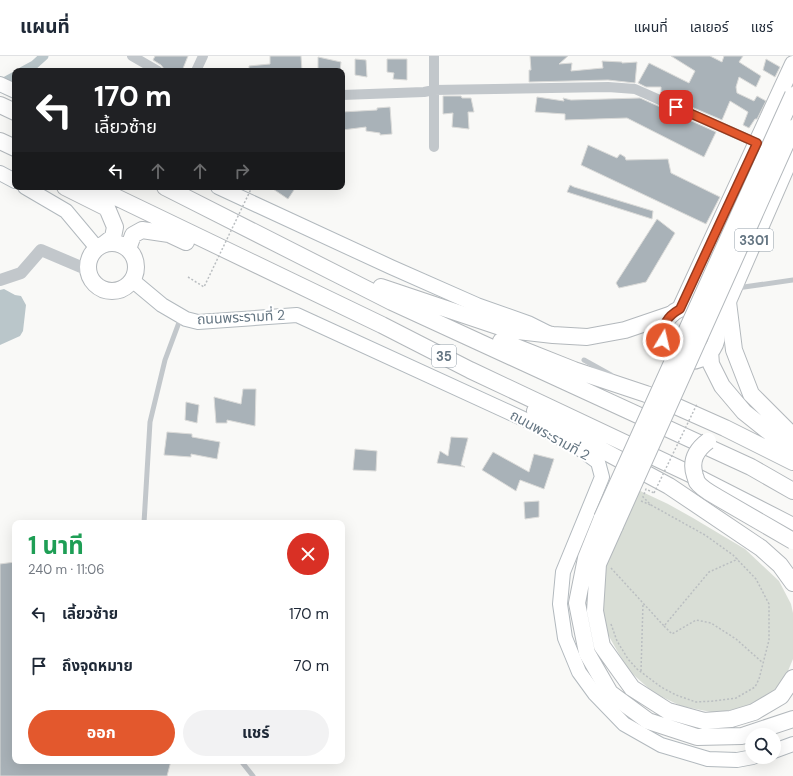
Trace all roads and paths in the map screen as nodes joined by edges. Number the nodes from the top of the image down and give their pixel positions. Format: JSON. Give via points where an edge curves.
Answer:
{"nodes":[{"id":1,"x":132,"y":56,"type":"edge"},
{"id":2,"x":203,"y":56,"type":"edge"},
{"id":3,"x":434,"y":56,"type":"edge"},
{"id":4,"x":793,"y":64,"type":"edge"},
{"id":5,"x":153,"y":68,"type":"edge"},
{"id":6,"x":197,"y":68,"type":"edge"},
{"id":7,"x":0,"y":84,"type":"edge"},
{"id":8,"x":12,"y":90,"type":"edge"},
{"id":9,"x":434,"y":90,"type":"junction"},
{"id":10,"x":345,"y":95,"type":"edge"},
{"id":11,"x":793,"y":95,"type":"edge"},
{"id":12,"x":793,"y":128,"type":"edge"},
{"id":13,"x":757,"y":143,"type":"junction"},
{"id":14,"x":434,"y":147,"type":"dead end"},
{"id":15,"x":793,"y":152,"type":"edge"},
{"id":16,"x":0,"y":173,"type":"edge"},
{"id":17,"x":12,"y":179,"type":"edge"},
{"id":18,"x":30,"y":190,"type":"edge"},
{"id":19,"x":71,"y":190,"type":"edge"},
{"id":20,"x":102,"y":190,"type":"edge"},
{"id":21,"x":171,"y":190,"type":"edge"},
{"id":22,"x":225,"y":190,"type":"edge"},
{"id":23,"x":251,"y":190,"type":"edge"},
{"id":24,"x":101,"y":246,"type":"junction"},
{"id":25,"x":128,"y":249,"type":"junction"},
{"id":26,"x":328,"y":269,"type":"junction"},
{"id":27,"x":88,"y":270,"type":"junction"},
{"id":28,"x":188,"y":277,"type":"dead end"},
{"id":29,"x":0,"y":280,"type":"edge"},
{"id":30,"x":132,"y":280,"type":"junction"},
{"id":31,"x":288,"y":280,"type":"junction"},
{"id":32,"x":793,"y":280,"type":"edge"},
{"id":33,"x":731,"y":295,"type":"junction"},
{"id":34,"x":392,"y":302,"type":"junction"},
{"id":35,"x":676,"y":312,"type":"junction"},
{"id":36,"x":181,"y":316,"type":"junction"},
{"id":37,"x":382,"y":325,"type":"junction"},
{"id":38,"x":716,"y":329,"type":"junction"},
{"id":39,"x":553,"y":335,"type":"junction"},
{"id":40,"x":710,"y":351,"type":"junction"},
{"id":41,"x":673,"y":355,"type":"junction"},
{"id":42,"x":584,"y":360,"type":"dead end"},
{"id":43,"x":691,"y":361,"type":"junction"},
{"id":44,"x":470,"y":370,"type":"junction"},
{"id":45,"x":650,"y":396,"type":"junction"},
{"id":46,"x":671,"y":404,"type":"junction"},
{"id":47,"x":697,"y":404,"type":"dead end"},
{"id":48,"x":793,"y":436,"type":"edge"},
{"id":49,"x":793,"y":451,"type":"edge"},
{"id":50,"x":793,"y":462,"type":"edge"},
{"id":51,"x":793,"y":469,"type":"edge"},
{"id":52,"x":793,"y":490,"type":"edge"},
{"id":53,"x":636,"y":499,"type":"dead end"},
{"id":54,"x":651,"y":505,"type":"junction"},
{"id":55,"x":144,"y":520,"type":"edge"},
{"id":56,"x":609,"y":522,"type":"junction"},
{"id":57,"x":793,"y":526,"type":"edge"},
{"id":58,"x":793,"y":540,"type":"edge"},
{"id":59,"x":738,"y":559,"type":"junction"},
{"id":60,"x":608,"y":573,"type":"dead end"},
{"id":61,"x":793,"y":583,"type":"edge"},
{"id":62,"x":643,"y":603,"type":"junction"},
{"id":63,"x":611,"y":624,"type":"dead end"},
{"id":64,"x":664,"y":626,"type":"junction"},
{"id":65,"x":763,"y":663,"type":"junction"},
{"id":66,"x":641,"y":672,"type":"junction"},
{"id":67,"x":793,"y":678,"type":"edge"},
{"id":68,"x":793,"y":719,"type":"edge"},
{"id":69,"x":793,"y":744,"type":"edge"},
{"id":70,"x":781,"y":748,"type":"edge"},
{"id":71,"x":745,"y":758,"type":"edge"},
{"id":72,"x":243,"y":764,"type":"edge"},
{"id":73,"x":253,"y":776,"type":"edge"}],
"edges":[{"from":1,"to":5,"type":"street"},
{"from":2,"to":6,"type":"street"},
{"from":3,"to":9,"type":"street"},
{"from":4,"to":13,"type":"main road","number":"3301"},
{"from":7,"to":8,"type":"main road"},
{"from":9,"to":10,"type":"street"},
{"from":9,"to":13,"type":"street","via":[[608,87],[635,89]]},
{"from":9,"to":14,"type":"street"},
{"from":11,"to":56,"type":"main road","bridge":true},
{"from":12,"to":56,"type":"main road","bridge":true},
{"from":13,"to":35,"type":"main road","number":"3301"},
{"from":15,"to":33,"type":"main road","number":"3301"},
{"from":16,"to":17,"type":"main road"},
{"from":18,"to":24,"type":"main road","via":[[66,211]]},
{"from":19,"to":24,"type":"main road","via":[[107,208],[115,227],[113,237]]},
{"from":20,"to":31,"type":"main road","name":"ถนนพระรามที่ 2","number":"35"},
{"from":21,"to":26,"type":"main road","number":"35"},
{"from":22,"to":39,"type":"main road","via":[[477,305]]},
{"from":23,"to":28,"type":"path","bridge":true,"via":[[204,287]]},
{"from":24,"to":25,"type":"main road","via":[[112,243]]},
{"from":24,"to":27,"type":"main road","via":[[91,254]]},
{"from":25,"to":30,"type":"main road","via":[[136,264]]},
{"from":25,"to":31,"type":"main road","via":[[133,235],[142,230],[169,234],[239,266]]},
{"from":26,"to":34,"type":"main road","number":"35"},
{"from":26,"to":39,"type":"main road","via":[[509,330]]},
{"from":27,"to":29,"type":"street","via":[[41,250],[21,273]]},
{"from":27,"to":30,"type":"main road","via":[[90,278],[102,290],[119,290]]},
{"from":30,"to":36,"type":"main road","name":"ถนนพระรามที่ 2","number":"35"},
{"from":31,"to":37,"type":"main road","name":"ถนนพระรามที่ 2","number":"35"},
{"from":32,"to":33,"type":"lane"},
{"from":33,"to":38,"type":"main road","number":"3301"},
{"from":33,"to":48,"type":"main road","via":[[734,350],[751,394]]},
{"from":34,"to":37,"type":"main road"},
{"from":34,"to":45,"type":"main road"},
{"from":34,"to":52,"type":"main road","number":"35","via":[[751,467]]},
{"from":35,"to":38,"type":"main road","via":[[687,307],[702,310],[709,315]]},
{"from":35,"to":39,"type":"main road","via":[[625,330],[588,337]]},
{"from":35,"to":41,"type":"main road","via":[[666,321],[663,330],[663,340]]},
{"from":36,"to":55,"type":"lane","via":[[165,360],[150,422]]},
{"from":36,"to":71,"type":"main road","name":"ถนนพระรามที่ 2","number":"35","via":[[198,322],[297,315],[528,421],[579,448],[598,462],[602,477],[563,572],[560,604],[565,638],[579,672],[595,694],[624,724],[661,745],[708,759]]},
{"from":37,"to":44,"type":"main road","name":"ถนนพระรามที่ 2","number":"35"},
{"from":38,"to":40,"type":"main road","via":[[716,338]]},
{"from":40,"to":43,"type":"main road","via":[[700,359]]},
{"from":40,"to":49,"type":"main road","via":[[711,364],[722,386],[744,412]]},
{"from":41,"to":43,"type":"main road","via":[[681,360]]},
{"from":41,"to":45,"type":"main road"},
{"from":42,"to":45,"type":"lane"},
{"from":43,"to":46,"type":"main road"},
{"from":44,"to":57,"type":"main road","name":"ถนนพระรามที่ 2","number":"35","via":[[703,480]]},
{"from":44,"to":61,"type":"main road","via":[[522,403],[669,486],[761,548],[780,565]]},
{"from":45,"to":46,"type":"main road"},
{"from":46,"to":50,"type":"main road"},
{"from":47,"to":54,"type":"path","bridge":true,"via":[[654,493],[646,489],[643,497]]},
{"from":51,"to":58,"type":"main road","bridge":true,"via":[[740,440],[728,437],[709,440],[701,446],[692,467],[697,482],[705,490]]},
{"from":53,"to":54,"type":"path"},
{"from":54,"to":59,"type":"path","via":[[705,535]]},
{"from":56,"to":67,"type":"main road","via":[[598,564],[595,610],[602,646],[632,688],[668,711],[704,721],[730,719],[754,712],[781,696]]},
{"from":56,"to":68,"type":"main road","via":[[586,558],[577,603],[587,653],[610,693],[648,721],[697,737],[742,736]]},
{"from":59,"to":64,"type":"path","via":[[709,572]]},
{"from":59,"to":65,"type":"path","via":[[756,579],[769,604],[769,640]]},
{"from":60,"to":62,"type":"path","via":[[610,566]]},
{"from":62,"to":64,"type":"path"},
{"from":62,"to":66,"type":"path"},
{"from":63,"to":66,"type":"path","via":[[617,641],[628,659]]},
{"from":64,"to":65,"type":"path","via":[[672,634],[696,620],[711,623],[736,639]]},
{"from":65,"to":66,"type":"path","via":[[755,687],[736,698],[714,702],[696,702],[676,695]]},
{"from":69,"to":70,"type":"main road"},
{"from":72,"to":73,"type":"lane"}]}
